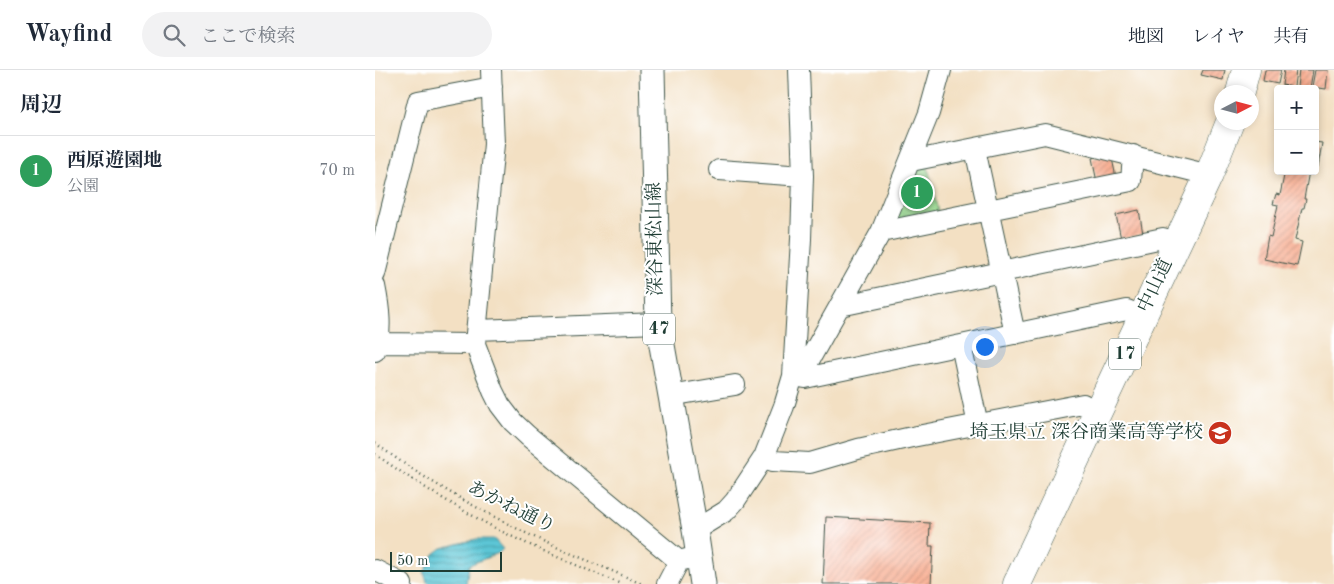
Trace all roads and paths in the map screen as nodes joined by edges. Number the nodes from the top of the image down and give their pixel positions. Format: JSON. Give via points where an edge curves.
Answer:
{"nodes":[{"id":1,"x":653,"y":70,"type":"edge"},
{"id":2,"x":799,"y":70,"type":"edge"},
{"id":3,"x":941,"y":70,"type":"edge"},
{"id":4,"x":1246,"y":70,"type":"edge"},
{"id":5,"x":492,"y":78,"type":"edge"},
{"id":6,"x":1242,"y":85,"type":"edge"},
{"id":7,"x":1227,"y":130,"type":"edge"},
{"id":8,"x":975,"y":149,"type":"junction"},
{"id":9,"x":1133,"y":155,"type":"junction"},
{"id":10,"x":911,"y":162,"type":"junction"},
{"id":11,"x":719,"y":170,"type":"dead end"},
{"id":12,"x":1209,"y":175,"type":"junction"},
{"id":13,"x":803,"y":176,"type":"junction"},
{"id":14,"x":988,"y":210,"type":"junction"},
{"id":15,"x":881,"y":232,"type":"junction"},
{"id":16,"x":1177,"y":242,"type":"junction"},
{"id":17,"x":1002,"y":272,"type":"junction"},
{"id":18,"x":375,"y":274,"type":"edge"},
{"id":19,"x":375,"y":286,"type":"edge"},
{"id":20,"x":840,"y":306,"type":"junction"},
{"id":21,"x":1142,"y":316,"type":"junction"},
{"id":22,"x":658,"y":322,"type":"junction"},
{"id":23,"x":1015,"y":334,"type":"junction"},
{"id":24,"x":476,"y":337,"type":"junction"},
{"id":25,"x":961,"y":345,"type":"junction"},
{"id":26,"x":376,"y":346,"type":"edge"},
{"id":27,"x":793,"y":376,"type":"junction"},
{"id":28,"x":735,"y":386,"type":"dead end"},
{"id":29,"x":671,"y":396,"type":"junction"},
{"id":30,"x":1098,"y":412,"type":"junction"},
{"id":31,"x":978,"y":425,"type":"junction"},
{"id":32,"x":375,"y":443,"type":"edge"},
{"id":33,"x":375,"y":454,"type":"edge"},
{"id":34,"x":764,"y":457,"type":"junction"},
{"id":35,"x":695,"y":530,"type":"junction"},
{"id":36,"x":689,"y":558,"type":"junction"},
{"id":37,"x":375,"y":570,"type":"edge"},
{"id":38,"x":401,"y":584,"type":"edge"},
{"id":39,"x":621,"y":584,"type":"edge"},
{"id":40,"x":642,"y":584,"type":"edge"},
{"id":41,"x":667,"y":584,"type":"edge"},
{"id":42,"x":703,"y":584,"type":"edge"},
{"id":43,"x":1017,"y":584,"type":"edge"}],
"edges":[{"from":1,"to":22,"type":"main road","name":"深谷東松山線","number":"47"},
{"from":2,"to":13,"type":"street"},
{"from":3,"to":10,"type":"street"},
{"from":4,"to":6,"type":"highway"},
{"from":5,"to":18,"type":"street","via":[[418,101]]},
{"from":5,"to":24,"type":"street","via":[[494,144]]},
{"from":7,"to":12,"type":"highway","name":"中山道","number":"17"},
{"from":8,"to":9,"type":"street","via":[[1045,134]]},
{"from":8,"to":10,"type":"street"},
{"from":8,"to":14,"type":"street"},
{"from":9,"to":12,"type":"street"},
{"from":9,"to":14,"type":"street","via":[[1131,181]]},
{"from":10,"to":15,"type":"street"},
{"from":11,"to":13,"type":"street"},
{"from":12,"to":16,"type":"highway","name":"中山道","number":"17"},
{"from":13,"to":27,"type":"street"},
{"from":14,"to":15,"type":"street"},
{"from":14,"to":17,"type":"street"},
{"from":15,"to":20,"type":"street"},
{"from":16,"to":17,"type":"street","via":[[1163,238]]},
{"from":16,"to":21,"type":"highway","name":"中山道","number":"17"},
{"from":17,"to":20,"type":"street"},
{"from":17,"to":23,"type":"street"},
{"from":19,"to":26,"type":"street","via":[[379,310]]},
{"from":20,"to":27,"type":"street","via":[[807,364]]},
{"from":21,"to":23,"type":"street","via":[[1127,310]]},
{"from":21,"to":30,"type":"highway","name":"中山道","number":"17"},
{"from":22,"to":24,"type":"street"},
{"from":22,"to":29,"type":"main road","name":"深谷東松山線","number":"47"},
{"from":23,"to":25,"type":"street"},
{"from":24,"to":26,"type":"street"},
{"from":24,"to":36,"type":"street","via":[[493,391],[513,422]]},
{"from":25,"to":27,"type":"street","via":[[805,378]]},
{"from":25,"to":31,"type":"street"},
{"from":27,"to":34,"type":"street"},
{"from":28,"to":29,"type":"street"},
{"from":29,"to":35,"type":"main road","name":"深谷東松山線","number":"47"},
{"from":30,"to":31,"type":"street","via":[[1083,404]]},
{"from":30,"to":43,"type":"highway","name":"中山道","number":"17"},
{"from":31,"to":34,"type":"street","via":[[858,449],[810,463]]},
{"from":32,"to":40,"type":"path","name":"あかね通り","via":[[400,462],[492,516]]},
{"from":33,"to":39,"type":"path","name":"あかね通り","via":[[496,528]]},
{"from":34,"to":35,"type":"street","via":[[726,511]]},
{"from":35,"to":36,"type":"main road","name":"深谷東松山線","number":"47"},
{"from":36,"to":41,"type":"street"},
{"from":36,"to":42,"type":"main road","name":"深谷東松山線","number":"47"},
{"from":37,"to":38,"type":"street"}]}
